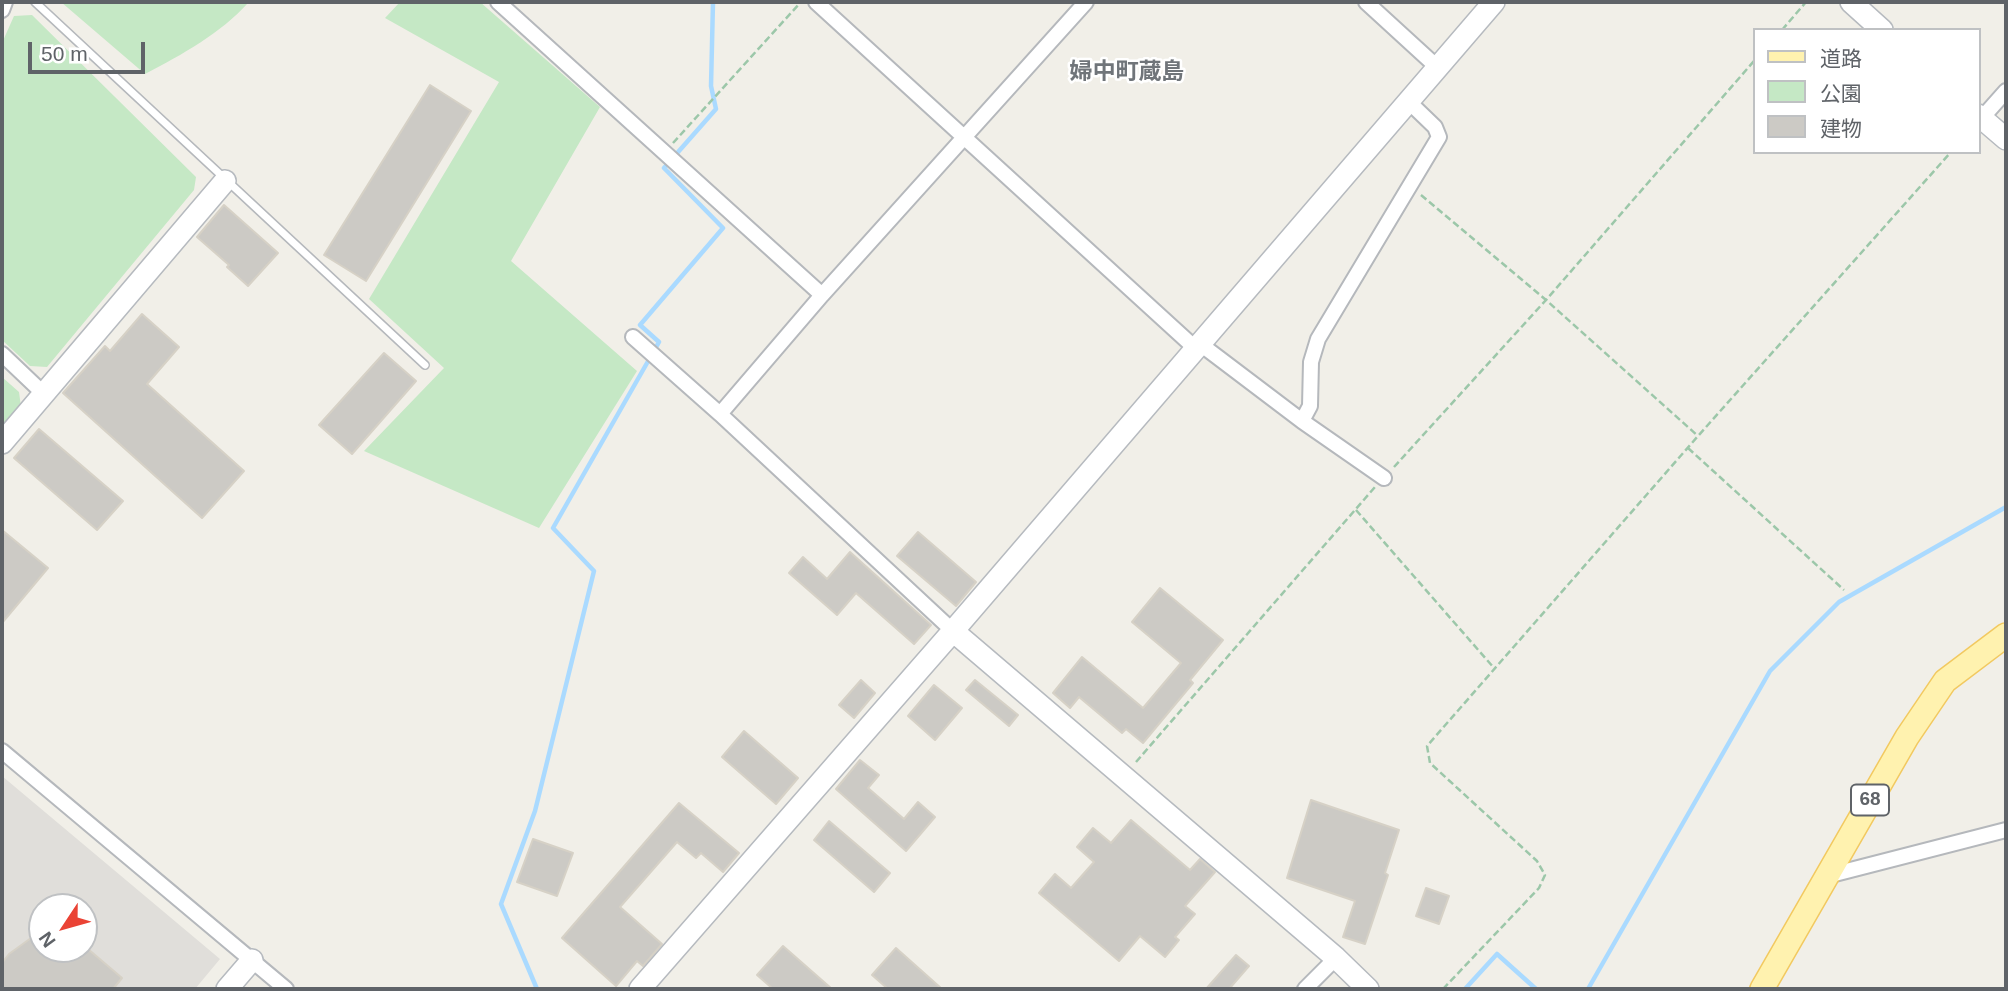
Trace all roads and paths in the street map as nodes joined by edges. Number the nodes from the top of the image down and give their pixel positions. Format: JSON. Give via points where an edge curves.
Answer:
{"nodes":[{"id":1,"x":5,"y":2,"type":"edge"},
{"id":2,"x":35,"y":2,"type":"edge"},
{"id":3,"x":498,"y":2,"type":"edge"},
{"id":4,"x":802,"y":2,"type":"edge"},
{"id":5,"x":816,"y":2,"type":"edge"},
{"id":6,"x":1086,"y":2,"type":"edge"},
{"id":7,"x":1366,"y":2,"type":"edge"},
{"id":8,"x":1494,"y":2,"type":"edge"},
{"id":9,"x":1806,"y":2,"type":"edge"},
{"id":10,"x":1851,"y":2,"type":"edge"},
{"id":11,"x":2,"y":10,"type":"edge"},
{"id":12,"x":1784,"y":28,"type":"edge"},
{"id":13,"x":1880,"y":28,"type":"edge"},
{"id":14,"x":1752,"y":63,"type":"edge"},
{"id":15,"x":1437,"y":67,"type":"junction"},
{"id":16,"x":2006,"y":91,"type":"edge"},
{"id":17,"x":1408,"y":101,"type":"junction"},
{"id":18,"x":1980,"y":116,"type":"edge"},
{"id":19,"x":964,"y":135,"type":"junction"},
{"id":20,"x":2006,"y":139,"type":"edge"},
{"id":21,"x":664,"y":153,"type":"junction"},
{"id":22,"x":1949,"y":154,"type":"edge"},
{"id":23,"x":225,"y":181,"type":"junction"},
{"id":24,"x":1410,"y":186,"type":"junction"},
{"id":25,"x":822,"y":295,"type":"junction"},
{"id":26,"x":1546,"y":300,"type":"junction"},
{"id":27,"x":633,"y":337,"type":"dead end"},
{"id":28,"x":1197,"y":346,"type":"junction"},
{"id":29,"x":2,"y":354,"type":"edge"},
{"id":30,"x":425,"y":365,"type":"dead end"},
{"id":31,"x":44,"y":394,"type":"junction"},
{"id":32,"x":720,"y":414,"type":"junction"},
{"id":33,"x":1302,"y":421,"type":"junction"},
{"id":34,"x":1698,"y":436,"type":"junction"},
{"id":35,"x":2,"y":443,"type":"edge"},
{"id":36,"x":1688,"y":449,"type":"junction"},
{"id":37,"x":1384,"y":478,"type":"junction"},
{"id":38,"x":1356,"y":510,"type":"junction"},
{"id":39,"x":1844,"y":590,"type":"dead end"},
{"id":40,"x":953,"y":631,"type":"junction"},
{"id":41,"x":2006,"y":635,"type":"edge"},
{"id":42,"x":1494,"y":668,"type":"junction"},
{"id":43,"x":2,"y":751,"type":"edge"},
{"id":44,"x":1124,"y":776,"type":"junction"},
{"id":45,"x":2006,"y":830,"type":"edge"},
{"id":46,"x":1827,"y":876,"type":"junction"},
{"id":47,"x":1336,"y":958,"type":"junction"},
{"id":48,"x":252,"y":960,"type":"junction"},
{"id":49,"x":227,"y":989,"type":"edge"},
{"id":50,"x":286,"y":989,"type":"edge"},
{"id":51,"x":640,"y":989,"type":"edge"},
{"id":52,"x":1305,"y":989,"type":"edge"},
{"id":53,"x":1368,"y":989,"type":"edge"},
{"id":54,"x":1443,"y":989,"type":"edge"},
{"id":55,"x":1762,"y":989,"type":"edge"}],
"edges":[{"from":1,"to":11,"type":"street"},
{"from":2,"to":23,"type":"lane"},
{"from":3,"to":21,"type":"street"},
{"from":4,"to":21,"type":"path"},
{"from":5,"to":19,"type":"street"},
{"from":6,"to":19,"type":"street"},
{"from":7,"to":15,"type":"street"},
{"from":8,"to":15,"type":"street"},
{"from":9,"to":12,"type":"path"},
{"from":10,"to":13,"type":"street"},
{"from":14,"to":26,"type":"path"},
{"from":15,"to":17,"type":"street"},
{"from":16,"to":18,"type":"street"},
{"from":17,"to":24,"type":"street","via":[[1439,137]]},
{"from":17,"to":28,"type":"street"},
{"from":18,"to":20,"type":"street"},
{"from":19,"to":25,"type":"street"},
{"from":19,"to":28,"type":"street"},
{"from":21,"to":25,"type":"street"},
{"from":22,"to":34,"type":"path"},
{"from":23,"to":30,"type":"lane"},
{"from":23,"to":31,"type":"street"},
{"from":24,"to":26,"type":"path"},
{"from":24,"to":33,"type":"street","via":[[1318,340],[1311,362],[1310,406]]},
{"from":25,"to":32,"type":"street"},
{"from":26,"to":34,"type":"path"},
{"from":26,"to":37,"type":"path"},
{"from":27,"to":32,"type":"street"},
{"from":28,"to":33,"type":"street"},
{"from":28,"to":40,"type":"street"},
{"from":29,"to":31,"type":"street"},
{"from":31,"to":35,"type":"street"},
{"from":32,"to":40,"type":"street"},
{"from":33,"to":37,"type":"street"},
{"from":34,"to":36,"type":"path"},
{"from":36,"to":39,"type":"path"},
{"from":36,"to":42,"type":"path"},
{"from":37,"to":38,"type":"path"},
{"from":38,"to":42,"type":"path"},
{"from":38,"to":44,"type":"path"},
{"from":40,"to":44,"type":"street"},
{"from":40,"to":51,"type":"street"},
{"from":41,"to":46,"type":"main road","number":"68","via":[[1945,681],[1907,737]]},
{"from":42,"to":54,"type":"path","via":[[1427,746],[1430,762],[1536,860],[1545,875],[1539,888]]},
{"from":43,"to":48,"type":"street"},
{"from":44,"to":47,"type":"street"},
{"from":45,"to":46,"type":"street"},
{"from":46,"to":55,"type":"main road","number":"68"},
{"from":47,"to":52,"type":"street"},
{"from":47,"to":53,"type":"street"},
{"from":48,"to":49,"type":"street"},
{"from":48,"to":50,"type":"street"}]}
